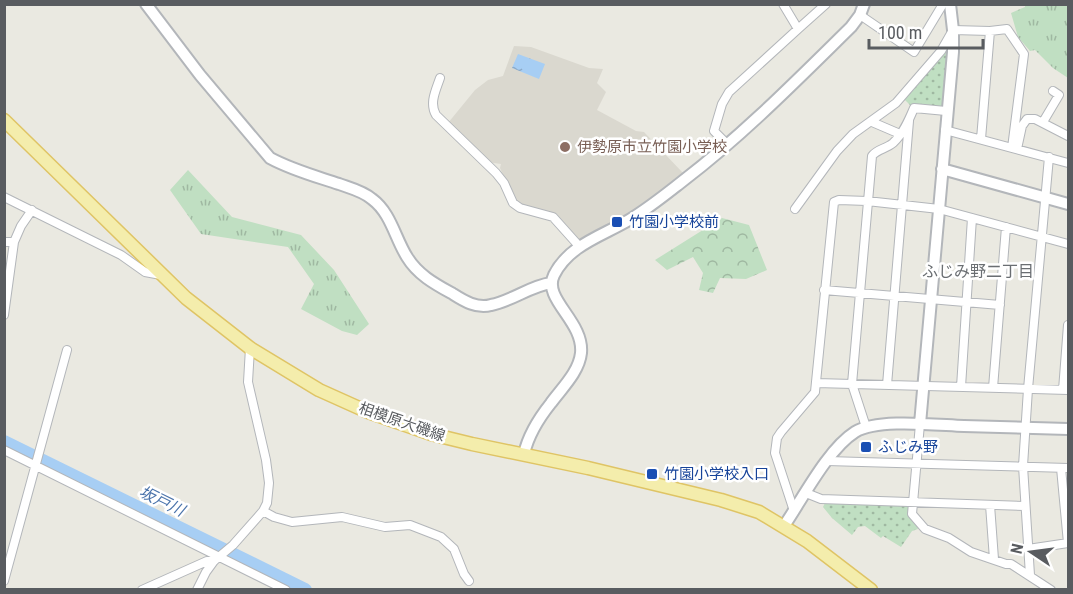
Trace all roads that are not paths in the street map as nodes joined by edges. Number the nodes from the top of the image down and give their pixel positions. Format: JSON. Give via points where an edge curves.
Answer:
{"nodes":[{"id":1,"x":146,"y":4,"type":"edge"},
{"id":2,"x":783,"y":4,"type":"edge"},
{"id":3,"x":826,"y":4,"type":"edge"},
{"id":4,"x":943,"y":4,"type":"edge"},
{"id":5,"x":950,"y":4,"type":"edge"},
{"id":6,"x":862,"y":10,"type":"edge"},
{"id":7,"x":798,"y":29,"type":"junction"},
{"id":8,"x":953,"y":30,"type":"junction"},
{"id":9,"x":990,"y":31,"type":"junction"},
{"id":10,"x":440,"y":78,"type":"dead end"},
{"id":11,"x":1053,"y":91,"type":"dead end"},
{"id":12,"x":946,"y":111,"type":"junction"},
{"id":13,"x":4,"y":120,"type":"edge"},
{"id":14,"x":909,"y":121,"type":"junction"},
{"id":15,"x":872,"y":122,"type":"junction"},
{"id":16,"x":1043,"y":122,"type":"junction"},
{"id":17,"x":945,"y":130,"type":"junction"},
{"id":18,"x":900,"y":134,"type":"junction"},
{"id":19,"x":1068,"y":136,"type":"edge"},
{"id":20,"x":981,"y":139,"type":"junction"},
{"id":21,"x":728,"y":145,"type":"junction"},
{"id":22,"x":1015,"y":148,"type":"junction"},
{"id":23,"x":1049,"y":158,"type":"junction"},
{"id":24,"x":1068,"y":163,"type":"edge"},
{"id":25,"x":942,"y":169,"type":"junction"},
{"id":26,"x":4,"y":197,"type":"edge"},
{"id":27,"x":1044,"y":197,"type":"junction"},
{"id":28,"x":867,"y":201,"type":"junction"},
{"id":29,"x":902,"y":204,"type":"junction"},
{"id":30,"x":1068,"y":204,"type":"edge"},
{"id":31,"x":795,"y":209,"type":"dead end"},
{"id":32,"x":939,"y":209,"type":"junction"},
{"id":33,"x":32,"y":210,"type":"junction"},
{"id":34,"x":972,"y":218,"type":"junction"},
{"id":35,"x":1006,"y":227,"type":"junction"},
{"id":36,"x":1041,"y":237,"type":"junction"},
{"id":37,"x":14,"y":242,"type":"junction"},
{"id":38,"x":4,"y":243,"type":"edge"},
{"id":39,"x":1068,"y":244,"type":"edge"},
{"id":40,"x":579,"y":246,"type":"junction"},
{"id":41,"x":162,"y":275,"type":"junction"},
{"id":42,"x":551,"y":283,"type":"junction"},
{"id":43,"x":824,"y":290,"type":"junction"},
{"id":44,"x":860,"y":293,"type":"junction"},
{"id":45,"x":894,"y":296,"type":"junction"},
{"id":46,"x":931,"y":299,"type":"junction"},
{"id":47,"x":967,"y":302,"type":"junction"},
{"id":48,"x":1000,"y":305,"type":"junction"},
{"id":49,"x":4,"y":315,"type":"edge"},
{"id":50,"x":1068,"y":325,"type":"edge"},
{"id":51,"x":250,"y":348,"type":"junction"},
{"id":52,"x":68,"y":350,"type":"dead end"},
{"id":53,"x":816,"y":383,"type":"junction"},
{"id":54,"x":852,"y":384,"type":"junction"},
{"id":55,"x":887,"y":385,"type":"junction"},
{"id":56,"x":924,"y":386,"type":"junction"},
{"id":57,"x":961,"y":387,"type":"junction"},
{"id":58,"x":993,"y":387,"type":"junction"},
{"id":59,"x":1028,"y":388,"type":"junction"},
{"id":60,"x":1066,"y":390,"type":"edge"},
{"id":61,"x":920,"y":424,"type":"junction"},
{"id":62,"x":866,"y":427,"type":"junction"},
{"id":63,"x":1026,"y":428,"type":"junction"},
{"id":64,"x":1068,"y":429,"type":"edge"},
{"id":65,"x":4,"y":450,"type":"edge"},
{"id":66,"x":524,"y":454,"type":"junction"},
{"id":67,"x":827,"y":461,"type":"junction"},
{"id":68,"x":916,"y":464,"type":"junction"},
{"id":69,"x":37,"y":466,"type":"junction"},
{"id":70,"x":1023,"y":466,"type":"junction"},
{"id":71,"x":1065,"y":468,"type":"edge"},
{"id":72,"x":806,"y":493,"type":"junction"},
{"id":73,"x":913,"y":502,"type":"junction"},
{"id":74,"x":990,"y":505,"type":"junction"},
{"id":75,"x":1024,"y":506,"type":"junction"},
{"id":76,"x":263,"y":511,"type":"junction"},
{"id":77,"x":794,"y":511,"type":"junction"},
{"id":78,"x":784,"y":526,"type":"junction"},
{"id":79,"x":1068,"y":543,"type":"edge"},
{"id":80,"x":1028,"y":549,"type":"junction"},
{"id":81,"x":218,"y":559,"type":"junction"},
{"id":82,"x":994,"y":560,"type":"junction"},
{"id":83,"x":1030,"y":574,"type":"junction"},
{"id":84,"x":4,"y":581,"type":"edge"},
{"id":85,"x":469,"y":581,"type":"dead end"},
{"id":86,"x":142,"y":590,"type":"edge"},
{"id":87,"x":197,"y":590,"type":"edge"},
{"id":88,"x":286,"y":590,"type":"edge"},
{"id":89,"x":871,"y":590,"type":"edge"},
{"id":90,"x":1051,"y":590,"type":"edge"}],
"edges":[{"from":1,"to":42,"type":"street","via":[[270,158],[371,197],[387,216],[407,257],[430,281],[480,306]]},
{"from":2,"to":7,"type":"street"},
{"from":3,"to":7,"type":"street"},
{"from":4,"to":6,"type":"street","via":[[914,52]]},
{"from":5,"to":8,"type":"street"},
{"from":6,"to":21,"type":"street","via":[[845,33]]},
{"from":7,"to":21,"type":"street","via":[[729,92],[714,131]]},
{"from":8,"to":9,"type":"street"},
{"from":8,"to":12,"type":"street"},
{"from":8,"to":15,"type":"street","via":[[941,51],[896,103]]},
{"from":9,"to":20,"type":"street"},
{"from":9,"to":22,"type":"street","via":[[1007,29],[1024,54]]},
{"from":10,"to":40,"type":"street","via":[[433,101],[436,115],[496,173],[513,203],[553,218]]},
{"from":11,"to":16,"type":"street","via":[[1059,95]]},
{"from":12,"to":14,"type":"street","via":[[914,108]]},
{"from":12,"to":17,"type":"street"},
{"from":13,"to":41,"type":"main road","name":"相模原大磯線"},
{"from":14,"to":18,"type":"street"},
{"from":14,"to":29,"type":"street"},
{"from":15,"to":18,"type":"street"},
{"from":15,"to":31,"type":"street","via":[[837,151]]},
{"from":16,"to":19,"type":"street"},
{"from":16,"to":22,"type":"street","via":[[1028,119]]},
{"from":17,"to":20,"type":"street"},
{"from":17,"to":25,"type":"street"},
{"from":18,"to":28,"type":"street","via":[[872,156]]},
{"from":20,"to":22,"type":"street"},
{"from":21,"to":40,"type":"street","via":[[644,211]]},
{"from":22,"to":23,"type":"street"},
{"from":23,"to":24,"type":"street"},
{"from":23,"to":27,"type":"street"},
{"from":25,"to":27,"type":"street"},
{"from":25,"to":32,"type":"street"},
{"from":26,"to":33,"type":"street"},
{"from":27,"to":30,"type":"street"},
{"from":27,"to":36,"type":"street"},
{"from":28,"to":29,"type":"street"},
{"from":28,"to":43,"type":"street","via":[[834,202]]},
{"from":28,"to":44,"type":"street"},
{"from":29,"to":32,"type":"street"},
{"from":29,"to":45,"type":"street"},
{"from":32,"to":34,"type":"street"},
{"from":32,"to":46,"type":"street"},
{"from":33,"to":37,"type":"street"},
{"from":33,"to":41,"type":"street","via":[[121,255],[145,272]]},
{"from":34,"to":35,"type":"street"},
{"from":34,"to":47,"type":"street"},
{"from":35,"to":36,"type":"street"},
{"from":35,"to":48,"type":"street"},
{"from":36,"to":39,"type":"street"},
{"from":36,"to":59,"type":"street"},
{"from":37,"to":38,"type":"street"},
{"from":37,"to":49,"type":"street"},
{"from":40,"to":42,"type":"street","via":[[564,260]]},
{"from":41,"to":51,"type":"main road","name":"相模原大磯線"},
{"from":42,"to":66,"type":"street","via":[[556,299],[579,333],[581,353],[576,368],[531,434]]},
{"from":43,"to":44,"type":"street"},
{"from":43,"to":53,"type":"street"},
{"from":44,"to":45,"type":"street"},
{"from":44,"to":54,"type":"street"},
{"from":45,"to":46,"type":"street"},
{"from":45,"to":55,"type":"street"},
{"from":46,"to":47,"type":"street"},
{"from":46,"to":56,"type":"street"},
{"from":47,"to":48,"type":"street"},
{"from":47,"to":57,"type":"street"},
{"from":48,"to":58,"type":"street"},
{"from":50,"to":60,"type":"street"},
{"from":51,"to":66,"type":"main road","name":"相模原大磯線","via":[[319,390],[390,421]]},
{"from":51,"to":76,"type":"street","via":[[249,382],[269,483]]},
{"from":52,"to":69,"type":"street"},
{"from":53,"to":54,"type":"street"},
{"from":53,"to":77,"type":"street","via":[[815,392],[781,432],[775,445]]},
{"from":54,"to":55,"type":"street"},
{"from":54,"to":62,"type":"street"},
{"from":55,"to":56,"type":"street"},
{"from":56,"to":57,"type":"street"},
{"from":56,"to":61,"type":"street"},
{"from":57,"to":58,"type":"street"},
{"from":58,"to":59,"type":"street"},
{"from":59,"to":60,"type":"street"},
{"from":59,"to":63,"type":"street"},
{"from":61,"to":62,"type":"street"},
{"from":61,"to":63,"type":"street"},
{"from":61,"to":68,"type":"street"},
{"from":62,"to":67,"type":"street","via":[[840,444]]},
{"from":63,"to":64,"type":"street"},
{"from":63,"to":70,"type":"street"},
{"from":65,"to":69,"type":"street"},
{"from":66,"to":78,"type":"main road","name":"相模原大磯線","via":[[736,504]]},
{"from":67,"to":68,"type":"street"},
{"from":67,"to":72,"type":"street"},
{"from":68,"to":70,"type":"street"},
{"from":68,"to":73,"type":"street"},
{"from":69,"to":81,"type":"street"},
{"from":69,"to":84,"type":"street"},
{"from":70,"to":71,"type":"street"},
{"from":70,"to":75,"type":"street"},
{"from":71,"to":79,"type":"street"},
{"from":72,"to":73,"type":"street","via":[[821,499]]},
{"from":72,"to":77,"type":"street"},
{"from":73,"to":74,"type":"street"},
{"from":73,"to":82,"type":"street","via":[[912,513],[925,529]]},
{"from":74,"to":75,"type":"street"},
{"from":74,"to":82,"type":"street"},
{"from":75,"to":80,"type":"street"},
{"from":76,"to":81,"type":"street"},
{"from":76,"to":85,"type":"street","via":[[292,522],[342,517],[385,527],[410,525],[441,537],[454,549]]},
{"from":77,"to":78,"type":"street"},
{"from":78,"to":89,"type":"main road","name":"相模原大磯線"},
{"from":79,"to":80,"type":"street"},
{"from":80,"to":83,"type":"street"},
{"from":81,"to":86,"type":"street"},
{"from":81,"to":87,"type":"street"},
{"from":81,"to":88,"type":"street"},
{"from":82,"to":83,"type":"street"},
{"from":83,"to":90,"type":"street"}]}
